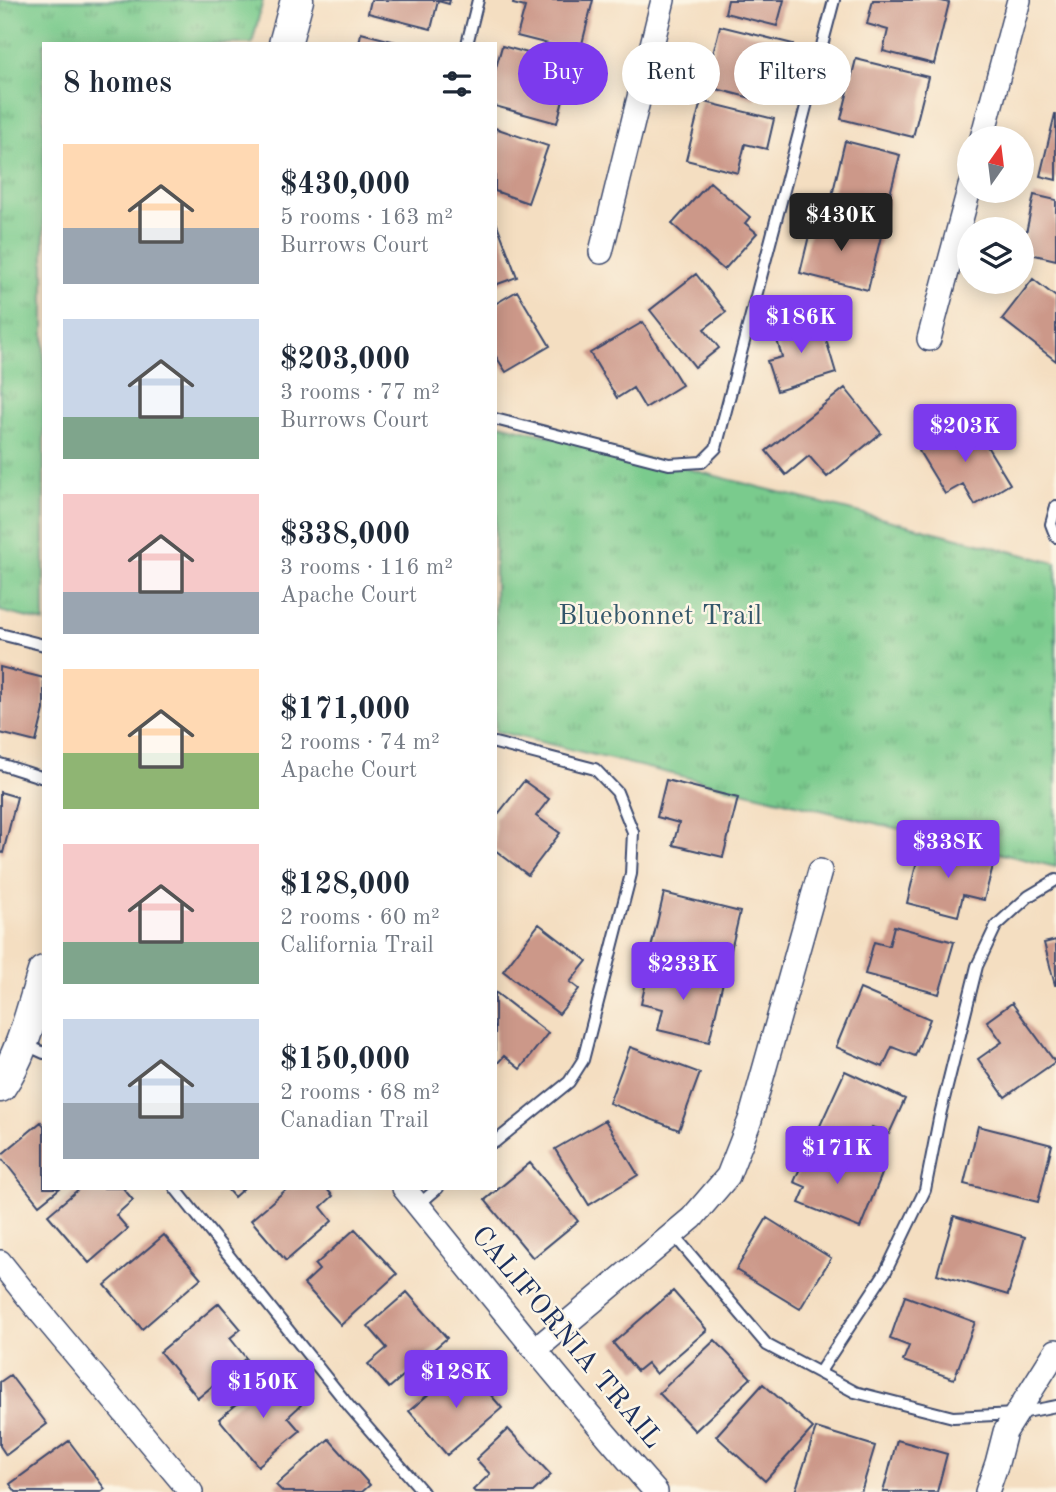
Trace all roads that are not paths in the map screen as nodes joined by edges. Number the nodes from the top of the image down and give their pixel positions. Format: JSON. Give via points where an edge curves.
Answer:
{"nodes":[{"id":1,"x":297,"y":0,"type":"edge"},
{"id":2,"x":478,"y":0,"type":"edge"},
{"id":3,"x":663,"y":0,"type":"edge"},
{"id":4,"x":834,"y":0,"type":"edge"},
{"id":5,"x":1019,"y":0,"type":"edge"},
{"id":6,"x":286,"y":42,"type":"edge"},
{"id":7,"x":468,"y":42,"type":"edge"},
{"id":8,"x":985,"y":126,"type":"edge"},
{"id":9,"x":965,"y":203,"type":"edge"},
{"id":10,"x":601,"y":253,"type":"dead end"},
{"id":11,"x":929,"y":339,"type":"dead end"},
{"id":12,"x":497,"y":420,"type":"edge"},
{"id":13,"x":1056,"y":506,"type":"edge"},
{"id":14,"x":1056,"y":537,"type":"edge"},
{"id":15,"x":0,"y":634,"type":"edge"},
{"id":16,"x":42,"y":644,"type":"edge"},
{"id":17,"x":497,"y":744,"type":"edge"},
{"id":18,"x":0,"y":764,"type":"edge"},
{"id":19,"x":42,"y":777,"type":"edge"},
{"id":20,"x":820,"y":871,"type":"dead end"},
{"id":21,"x":1056,"y":880,"type":"edge"},
{"id":22,"x":42,"y":985,"type":"edge"},
{"id":23,"x":32,"y":1048,"type":"edge"},
{"id":24,"x":0,"y":1086,"type":"edge"},
{"id":25,"x":497,"y":1140,"type":"edge"},
{"id":26,"x":177,"y":1190,"type":"edge"},
{"id":27,"x":432,"y":1190,"type":"edge"},
{"id":28,"x":411,"y":1197,"type":"edge"},
{"id":29,"x":673,"y":1234,"type":"junction"},
{"id":30,"x":0,"y":1262,"type":"edge"},
{"id":31,"x":536,"y":1350,"type":"junction"},
{"id":32,"x":1056,"y":1351,"type":"edge"},
{"id":33,"x":819,"y":1373,"type":"junction"},
{"id":34,"x":1056,"y":1406,"type":"edge"},
{"id":35,"x":1016,"y":1414,"type":"junction"},
{"id":36,"x":191,"y":1492,"type":"edge"},
{"id":37,"x":423,"y":1492,"type":"edge"},
{"id":38,"x":656,"y":1492,"type":"edge"},
{"id":39,"x":988,"y":1492,"type":"edge"}],
"edges":[{"from":1,"to":6,"type":"street"},
{"from":2,"to":7,"type":"lane"},
{"from":3,"to":10,"type":"street"},
{"from":4,"to":12,"type":"lane","via":[[716,448],[702,462],[669,464]]},
{"from":5,"to":8,"type":"street"},
{"from":9,"to":11,"type":"street"},
{"from":13,"to":14,"type":"lane","via":[[1051,524]]},
{"from":15,"to":16,"type":"lane"},
{"from":17,"to":25,"type":"lane","via":[[595,769],[617,792],[633,832],[631,874],[583,1059],[569,1082]]},
{"from":18,"to":19,"type":"lane"},
{"from":20,"to":29,"type":"street","via":[[750,1119],[728,1176]]},
{"from":21,"to":33,"type":"lane","via":[[1029,896],[996,926],[977,966],[925,1190],[887,1271]]},
{"from":22,"to":23,"type":"street"},
{"from":23,"to":24,"type":"street"},
{"from":26,"to":37,"type":"lane"},
{"from":27,"to":28,"type":"lane"},
{"from":28,"to":31,"type":"street","name":"CALIFORNIA TRAIL"},
{"from":29,"to":31,"type":"street"},
{"from":29,"to":33,"type":"lane","via":[[767,1345]]},
{"from":30,"to":36,"type":"street"},
{"from":31,"to":38,"type":"street","name":"CALIFORNIA TRAIL"},
{"from":32,"to":35,"type":"street"},
{"from":33,"to":35,"type":"lane","via":[[855,1392],[953,1417]]},
{"from":34,"to":35,"type":"lane"},
{"from":35,"to":39,"type":"street","via":[[1005,1432]]}]}
